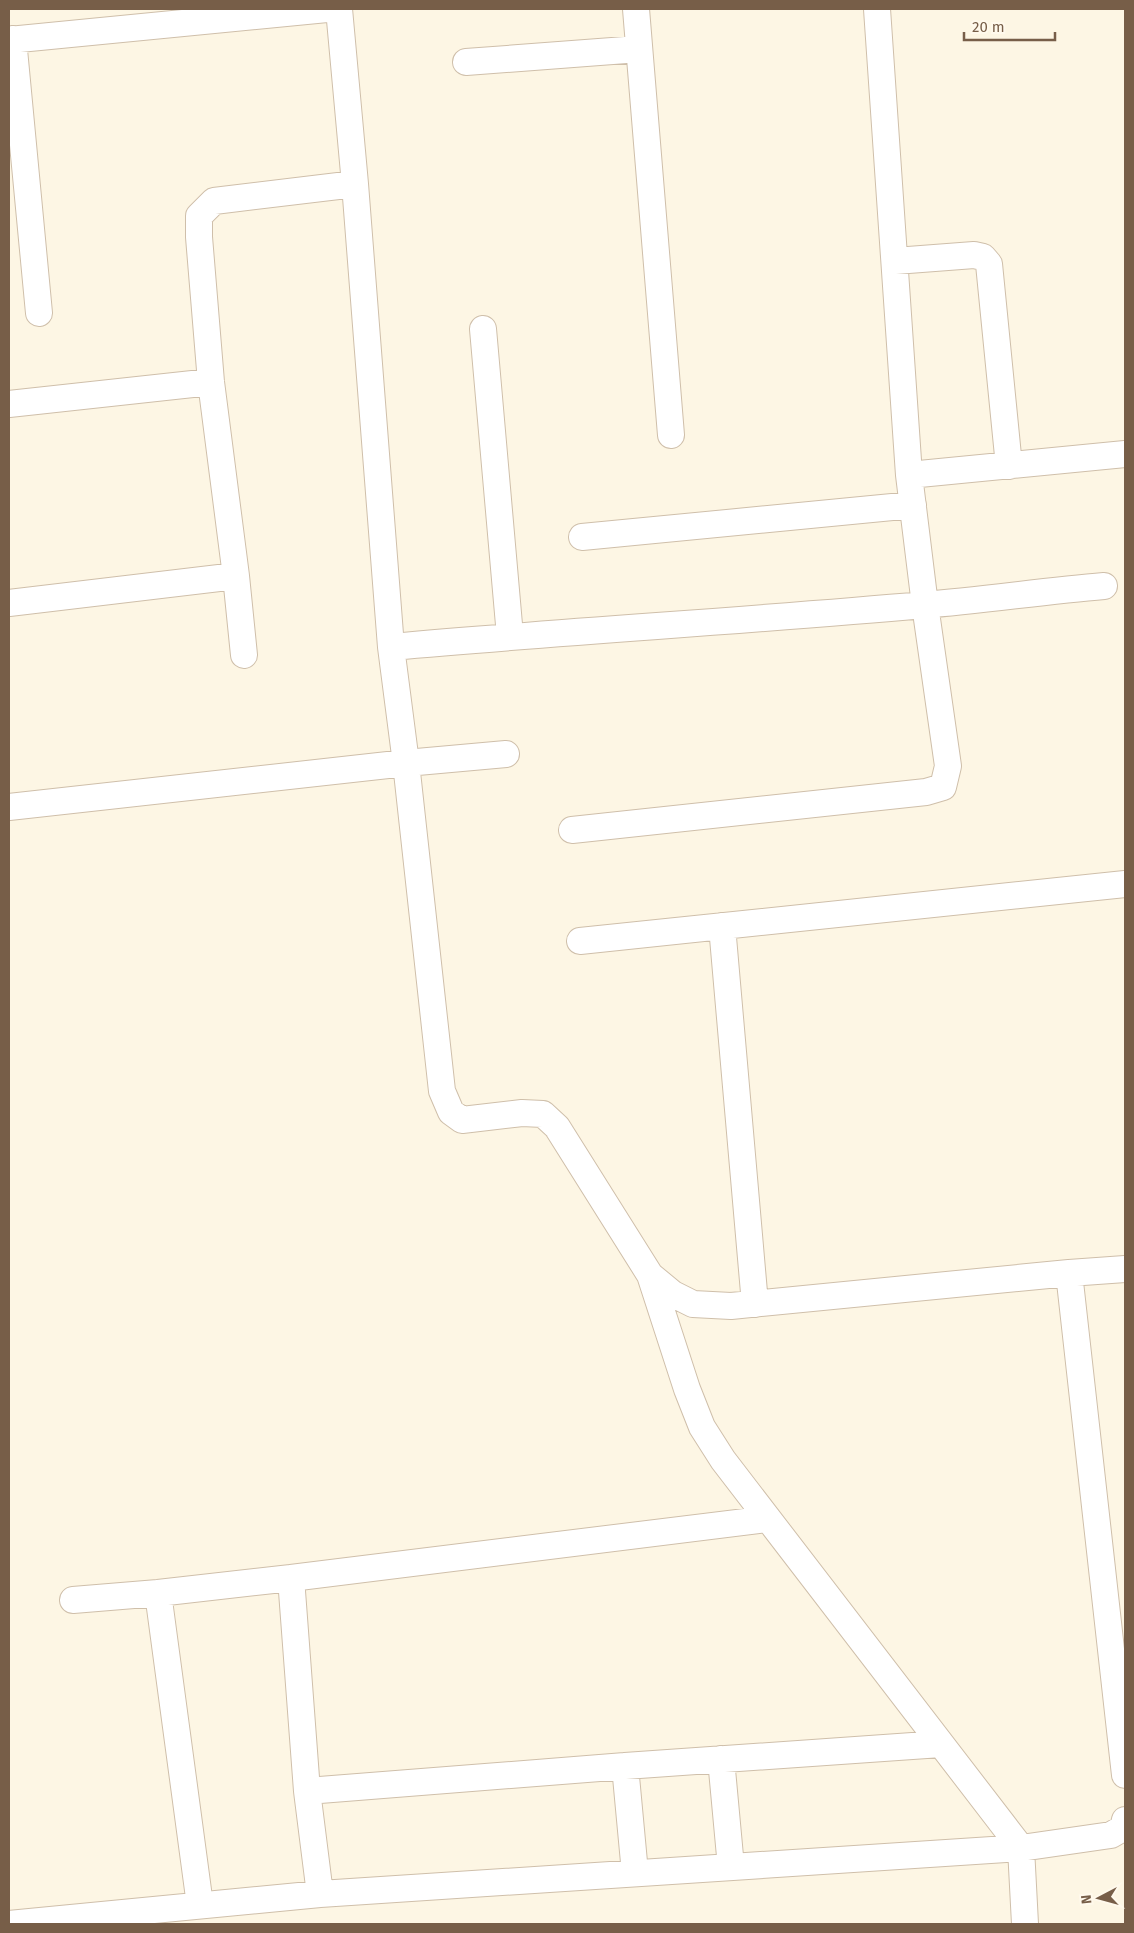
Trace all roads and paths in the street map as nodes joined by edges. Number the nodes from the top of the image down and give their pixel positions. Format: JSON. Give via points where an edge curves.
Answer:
{"nodes":[{"id":1,"x":327,"y":9,"type":"edge"},
{"id":2,"x":339,"y":9,"type":"edge"},
{"id":3,"x":636,"y":9,"type":"edge"},
{"id":4,"x":877,"y":9,"type":"edge"},
{"id":5,"x":11,"y":39,"type":"edge"},
{"id":6,"x":639,"y":49,"type":"junction"},
{"id":7,"x":466,"y":62,"type":"dead end"},
{"id":8,"x":18,"y":182,"type":"edge"},
{"id":9,"x":355,"y":184,"type":"junction"},
{"id":10,"x":894,"y":261,"type":"junction"},
{"id":11,"x":39,"y":313,"type":"dead end"},
{"id":12,"x":483,"y":329,"type":"dead end"},
{"id":13,"x":211,"y":382,"type":"junction"},
{"id":14,"x":9,"y":404,"type":"edge"},
{"id":15,"x":671,"y":435,"type":"dead end"},
{"id":16,"x":1125,"y":454,"type":"edge"},
{"id":17,"x":1009,"y":466,"type":"junction"},
{"id":18,"x":909,"y":475,"type":"junction"},
{"id":19,"x":913,"y":505,"type":"junction"},
{"id":20,"x":582,"y":537,"type":"dead end"},
{"id":21,"x":236,"y":576,"type":"junction"},
{"id":22,"x":1104,"y":586,"type":"dead end"},
{"id":23,"x":9,"y":603,"type":"edge"},
{"id":24,"x":925,"y":605,"type":"junction"},
{"id":25,"x":510,"y":636,"type":"junction"},
{"id":26,"x":391,"y":647,"type":"junction"},
{"id":27,"x":244,"y":655,"type":"dead end"},
{"id":28,"x":506,"y":754,"type":"dead end"},
{"id":29,"x":406,"y":763,"type":"junction"},
{"id":30,"x":9,"y":807,"type":"edge"},
{"id":31,"x":572,"y":830,"type":"dead end"},
{"id":32,"x":1125,"y":884,"type":"edge"},
{"id":33,"x":722,"y":926,"type":"junction"},
{"id":34,"x":580,"y":941,"type":"dead end"},
{"id":35,"x":1125,"y":1269,"type":"edge"},
{"id":36,"x":1069,"y":1273,"type":"junction"},
{"id":37,"x":650,"y":1275,"type":"junction"},
{"id":38,"x":755,"y":1304,"type":"junction"},
{"id":39,"x":768,"y":1520,"type":"junction"},
{"id":40,"x":291,"y":1578,"type":"junction"},
{"id":41,"x":158,"y":1593,"type":"junction"},
{"id":42,"x":73,"y":1600,"type":"dead end"},
{"id":43,"x":941,"y":1744,"type":"junction"},
{"id":44,"x":721,"y":1759,"type":"junction"},
{"id":45,"x":625,"y":1766,"type":"junction"},
{"id":46,"x":1125,"y":1774,"type":"edge"},
{"id":47,"x":307,"y":1791,"type":"junction"},
{"id":48,"x":1125,"y":1820,"type":"edge"},
{"id":49,"x":1021,"y":1848,"type":"junction"},
{"id":50,"x":731,"y":1867,"type":"junction"},
{"id":51,"x":635,"y":1874,"type":"junction"},
{"id":52,"x":320,"y":1894,"type":"junction"},
{"id":53,"x":200,"y":1906,"type":"junction"},
{"id":54,"x":9,"y":1924,"type":"edge"},
{"id":55,"x":1025,"y":1924,"type":"edge"}],
"edges":[{"from":1,"to":5,"type":"street"},
{"from":2,"to":9,"type":"street"},
{"from":3,"to":6,"type":"street"},
{"from":4,"to":10,"type":"street"},
{"from":5,"to":8,"type":"street"},
{"from":6,"to":7,"type":"street"},
{"from":6,"to":15,"type":"street"},
{"from":8,"to":11,"type":"street"},
{"from":9,"to":13,"type":"street","via":[[214,201],[199,216]]},
{"from":9,"to":26,"type":"street"},
{"from":10,"to":17,"type":"street","via":[[974,255],[983,256],[989,264]]},
{"from":10,"to":18,"type":"street"},
{"from":12,"to":25,"type":"street"},
{"from":13,"to":14,"type":"street"},
{"from":13,"to":21,"type":"street"},
{"from":16,"to":17,"type":"street"},
{"from":17,"to":18,"type":"street"},
{"from":18,"to":19,"type":"street"},
{"from":19,"to":20,"type":"street"},
{"from":19,"to":24,"type":"street"},
{"from":21,"to":23,"type":"street"},
{"from":21,"to":27,"type":"street"},
{"from":22,"to":24,"type":"street"},
{"from":24,"to":25,"type":"street"},
{"from":24,"to":31,"type":"street","via":[[948,766],[943,787],[926,792]]},
{"from":25,"to":26,"type":"street"},
{"from":26,"to":29,"type":"street"},
{"from":28,"to":29,"type":"street"},
{"from":29,"to":30,"type":"street"},
{"from":29,"to":37,"type":"street","via":[[442,1090],[451,1112],[462,1120],[522,1113],[543,1114],[557,1127]]},
{"from":32,"to":33,"type":"street"},
{"from":33,"to":34,"type":"street"},
{"from":33,"to":38,"type":"street"},
{"from":35,"to":36,"type":"street"},
{"from":36,"to":38,"type":"street"},
{"from":36,"to":46,"type":"street"},
{"from":37,"to":38,"type":"street","via":[[673,1294],[693,1304]]},
{"from":37,"to":39,"type":"street","via":[[702,1427]]},
{"from":39,"to":40,"type":"street"},
{"from":39,"to":43,"type":"street"},
{"from":40,"to":41,"type":"street"},
{"from":40,"to":47,"type":"street"},
{"from":41,"to":42,"type":"street"},
{"from":41,"to":53,"type":"street"},
{"from":43,"to":44,"type":"street"},
{"from":43,"to":49,"type":"street"},
{"from":44,"to":45,"type":"street"},
{"from":44,"to":50,"type":"street"},
{"from":45,"to":47,"type":"street"},
{"from":45,"to":51,"type":"street"},
{"from":47,"to":52,"type":"street"},
{"from":48,"to":49,"type":"street","via":[[1123,1828],[1111,1835]]},
{"from":49,"to":50,"type":"street"},
{"from":49,"to":55,"type":"street"},
{"from":50,"to":51,"type":"street"},
{"from":51,"to":52,"type":"street"},
{"from":52,"to":53,"type":"street"},
{"from":53,"to":54,"type":"street"}]}
